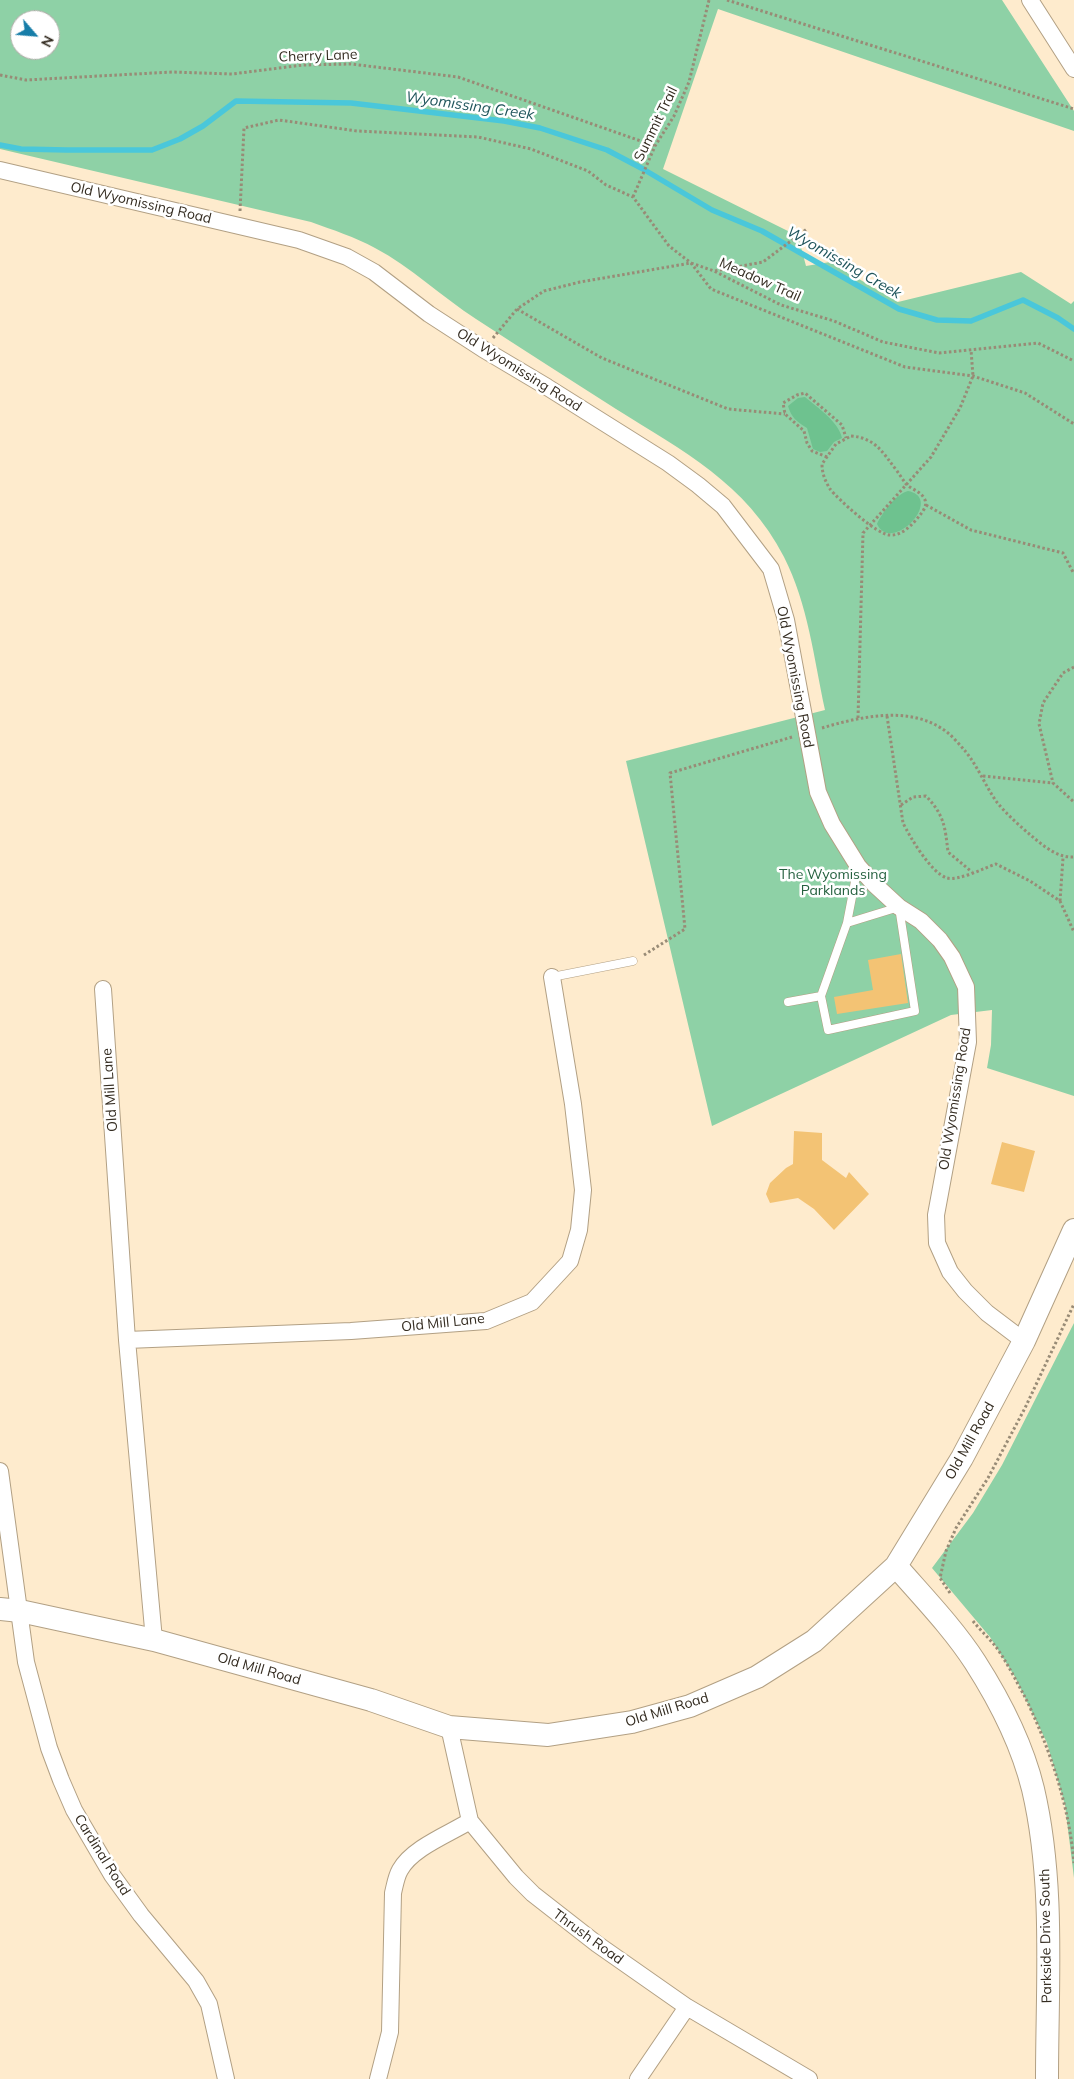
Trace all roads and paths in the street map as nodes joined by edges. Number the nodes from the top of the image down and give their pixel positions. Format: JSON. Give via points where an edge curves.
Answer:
{"nodes":[{"id":1,"x":709,"y":0,"type":"edge"},
{"id":2,"x":727,"y":0,"type":"edge"},
{"id":3,"x":1030,"y":0,"type":"edge"},
{"id":4,"x":1074,"y":69,"type":"edge"},
{"id":5,"x":0,"y":75,"type":"edge"},
{"id":6,"x":1074,"y":109,"type":"edge"},
{"id":7,"x":655,"y":146,"type":"junction"},
{"id":8,"x":0,"y":170,"type":"edge"},
{"id":9,"x":633,"y":197,"type":"junction"},
{"id":10,"x":240,"y":226,"type":"junction"},
{"id":11,"x":807,"y":229,"type":"dead end"},
{"id":12,"x":691,"y":263,"type":"junction"},
{"id":13,"x":714,"y":272,"type":"junction"},
{"id":14,"x":517,"y":309,"type":"junction"},
{"id":15,"x":483,"y":350,"type":"junction"},
{"id":16,"x":971,"y":350,"type":"junction"},
{"id":17,"x":1074,"y":361,"type":"edge"},
{"id":18,"x":973,"y":376,"type":"junction"},
{"id":19,"x":785,"y":414,"type":"junction"},
{"id":20,"x":1074,"y":424,"type":"edge"},
{"id":21,"x":846,"y":438,"type":"junction"},
{"id":22,"x":827,"y":457,"type":"junction"},
{"id":23,"x":907,"y":485,"type":"junction"},
{"id":24,"x":926,"y":505,"type":"junction"},
{"id":25,"x":870,"y":524,"type":"junction"},
{"id":26,"x":1074,"y":574,"type":"edge"},
{"id":27,"x":1074,"y":667,"type":"edge"},
{"id":28,"x":887,"y":716,"type":"junction"},
{"id":29,"x":858,"y":718,"type":"junction"},
{"id":30,"x":806,"y":733,"type":"junction"},
{"id":31,"x":983,"y":776,"type":"junction"},
{"id":32,"x":1053,"y":783,"type":"junction"},
{"id":33,"x":1074,"y":802,"type":"edge"},
{"id":34,"x":901,"y":805,"type":"junction"},
{"id":35,"x":1074,"y":857,"type":"edge"},
{"id":36,"x":1064,"y":858,"type":"junction"},
{"id":37,"x":858,"y":866,"type":"junction"},
{"id":38,"x":972,"y":873,"type":"junction"},
{"id":39,"x":1060,"y":901,"type":"junction"},
{"id":40,"x":899,"y":907,"type":"junction"},
{"id":41,"x":847,"y":923,"type":"junction"},
{"id":42,"x":1074,"y":932,"type":"edge"},
{"id":43,"x":633,"y":961,"type":"joint"},
{"id":44,"x":552,"y":977,"type":"joint"},
{"id":45,"x":103,"y":989,"type":"dead end"},
{"id":46,"x":822,"y":996,"type":"junction"},
{"id":47,"x":788,"y":1002,"type":"dead end"},
{"id":48,"x":1074,"y":1230,"type":"edge"},
{"id":49,"x":1074,"y":1304,"type":"edge"},
{"id":50,"x":127,"y":1340,"type":"junction"},
{"id":51,"x":1024,"y":1341,"type":"junction"},
{"id":52,"x":0,"y":1471,"type":"edge"},
{"id":53,"x":896,"y":1566,"type":"junction"},
{"id":54,"x":955,"y":1600,"type":"dead end"},
{"id":55,"x":10,"y":1610,"type":"edge"},
{"id":56,"x":967,"y":1614,"type":"dead end"},
{"id":57,"x":154,"y":1640,"type":"junction"},
{"id":58,"x":449,"y":1727,"type":"junction"},
{"id":59,"x":470,"y":1821,"type":"junction"},
{"id":60,"x":1074,"y":1863,"type":"edge"},
{"id":61,"x":687,"y":2007,"type":"junction"},
{"id":62,"x":226,"y":2079,"type":"edge"},
{"id":63,"x":378,"y":2079,"type":"edge"},
{"id":64,"x":638,"y":2079,"type":"edge"},
{"id":65,"x":809,"y":2079,"type":"edge"},
{"id":66,"x":1047,"y":2079,"type":"edge"}],
"edges":[{"from":1,"to":7,"type":"path","name":"Summit Trail","via":[[689,82],[674,116]]},
{"from":2,"to":6,"type":"path"},
{"from":3,"to":4,"type":"street"},
{"from":5,"to":7,"type":"path","name":"Cherry Lane","via":[[26,80],[172,72],[232,74],[303,65],[351,64],[458,77]]},
{"from":7,"to":9,"type":"path","name":"Summit Trail"},
{"from":8,"to":10,"type":"street","name":"Old Wyomissing Road"},
{"from":9,"to":10,"type":"path","via":[[606,185],[588,171],[532,149],[478,138],[357,130],[279,120],[244,128]]},
{"from":9,"to":12,"type":"path","via":[[669,246]]},
{"from":10,"to":15,"type":"street","name":"Old Wyomissing Road","via":[[299,240],[347,257],[374,272]]},
{"from":11,"to":13,"type":"path","via":[[763,262]]},
{"from":12,"to":13,"type":"path","name":"Meadow Trail"},
{"from":12,"to":14,"type":"path","via":[[544,291]]},
{"from":12,"to":18,"type":"path","via":[[711,289],[807,328],[905,367]]},
{"from":13,"to":16,"type":"path","name":"Meadow Trail","via":[[781,305],[834,321],[883,342],[939,353]]},
{"from":14,"to":15,"type":"path"},
{"from":14,"to":19,"type":"path","via":[[602,358],[728,409]]},
{"from":15,"to":30,"type":"street","name":"Old Wyomissing Road","via":[[547,386],[668,463],[723,506],[771,569],[786,620]]},
{"from":16,"to":17,"type":"path","name":"Meadow Trail","via":[[1038,343]]},
{"from":16,"to":18,"type":"path"},
{"from":18,"to":20,"type":"path","via":[[1025,393]]},
{"from":18,"to":23,"type":"path","via":[[960,408],[931,457]]},
{"from":19,"to":21,"type":"path","via":[[783,403],[805,393],[842,426]]},
{"from":19,"to":22,"type":"path","via":[[804,431],[812,451]]},
{"from":21,"to":22,"type":"path","via":[[836,444]]},
{"from":21,"to":23,"type":"path","via":[[860,436],[875,443]]},
{"from":22,"to":25,"type":"path","via":[[822,470],[830,488]]},
{"from":23,"to":24,"type":"path","via":[[925,498]]},
{"from":23,"to":25,"type":"path"},
{"from":24,"to":25,"type":"path","via":[[915,522],[899,534],[887,535]]},
{"from":24,"to":26,"type":"path","via":[[971,530],[1063,553]]},
{"from":25,"to":29,"type":"path","via":[[862,533]]},
{"from":27,"to":32,"type":"path","via":[[1063,673],[1044,703],[1039,724]]},
{"from":28,"to":29,"type":"path"},
{"from":28,"to":31,"type":"path","via":[[924,720],[942,728],[966,752]]},
{"from":28,"to":34,"type":"path"},
{"from":29,"to":30,"type":"path"},
{"from":30,"to":37,"type":"street","name":"Old Wyomissing Road","via":[[818,792],[842,842]]},
{"from":30,"to":43,"type":"path","via":[[670,773],[685,929]]},
{"from":31,"to":32,"type":"path"},
{"from":31,"to":36,"type":"path","via":[[996,800],[1012,819],[1041,845]]},
{"from":32,"to":33,"type":"path"},
{"from":34,"to":38,"type":"path","via":[[903,823],[910,839],[931,866],[947,878]]},
{"from":34,"to":38,"type":"path","via":[[913,797],[926,796],[945,821],[948,852]]},
{"from":35,"to":36,"type":"path"},
{"from":36,"to":39,"type":"path"},
{"from":37,"to":40,"type":"street","name":"Old Wyomissing Road"},
{"from":37,"to":41,"type":"lane"},
{"from":38,"to":39,"type":"path","via":[[996,864]]},
{"from":39,"to":42,"type":"path"},
{"from":40,"to":41,"type":"lane"},
{"from":40,"to":46,"type":"lane","via":[[915,1011],[828,1030]]},
{"from":40,"to":51,"type":"street","name":"Old Wyomissing Road","via":[[921,921],[940,940],[966,987],[968,1042],[936,1215],[937,1243],[950,1272],[965,1291],[987,1313]]},
{"from":41,"to":46,"type":"lane"},
{"from":43,"to":44,"type":"lane"},
{"from":44,"to":50,"type":"street","name":"Old Mill Lane","via":[[583,1190],[579,1230],[570,1262],[532,1302],[486,1321],[351,1331]]},
{"from":45,"to":50,"type":"street","name":"Old Mill Lane"},
{"from":46,"to":47,"type":"lane"},
{"from":48,"to":51,"type":"street","name":"Old Mill Road"},
{"from":49,"to":54,"type":"path","via":[[1025,1408],[988,1478],[956,1528],[946,1552],[940,1578]]},
{"from":50,"to":57,"type":"street","name":"Old Mill Lane"},
{"from":51,"to":53,"type":"street","name":"Old Mill Road","via":[[962,1458]]},
{"from":52,"to":55,"type":"street","name":"Cardinal Road"},
{"from":53,"to":58,"type":"street","name":"Old Mill Road","via":[[814,1641],[757,1677],[690,1706],[632,1722],[548,1735]]},
{"from":53,"to":66,"type":"street","name":"Parkside Drive South","via":[[975,1662],[1017,1741],[1033,1789],[1047,1895]]},
{"from":55,"to":57,"type":"street","name":"Old Mill Road"},
{"from":55,"to":62,"type":"street","name":"Cardinal Road","via":[[49,1748],[74,1810],[112,1875],[196,1981],[209,2004]]},
{"from":56,"to":60,"type":"path","via":[[996,1648],[1036,1722],[1063,1799]]},
{"from":57,"to":58,"type":"street","name":"Old Mill Road","via":[[371,1700]]},
{"from":58,"to":59,"type":"street","name":"Thrush Road"},
{"from":59,"to":61,"type":"street","name":"Thrush Road","via":[[516,1877],[553,1911]]},
{"from":59,"to":63,"type":"street","via":[[414,1854],[395,1881],[390,2032]]},
{"from":61,"to":64,"type":"street"},
{"from":61,"to":65,"type":"street","name":"Thrush Road"}]}
